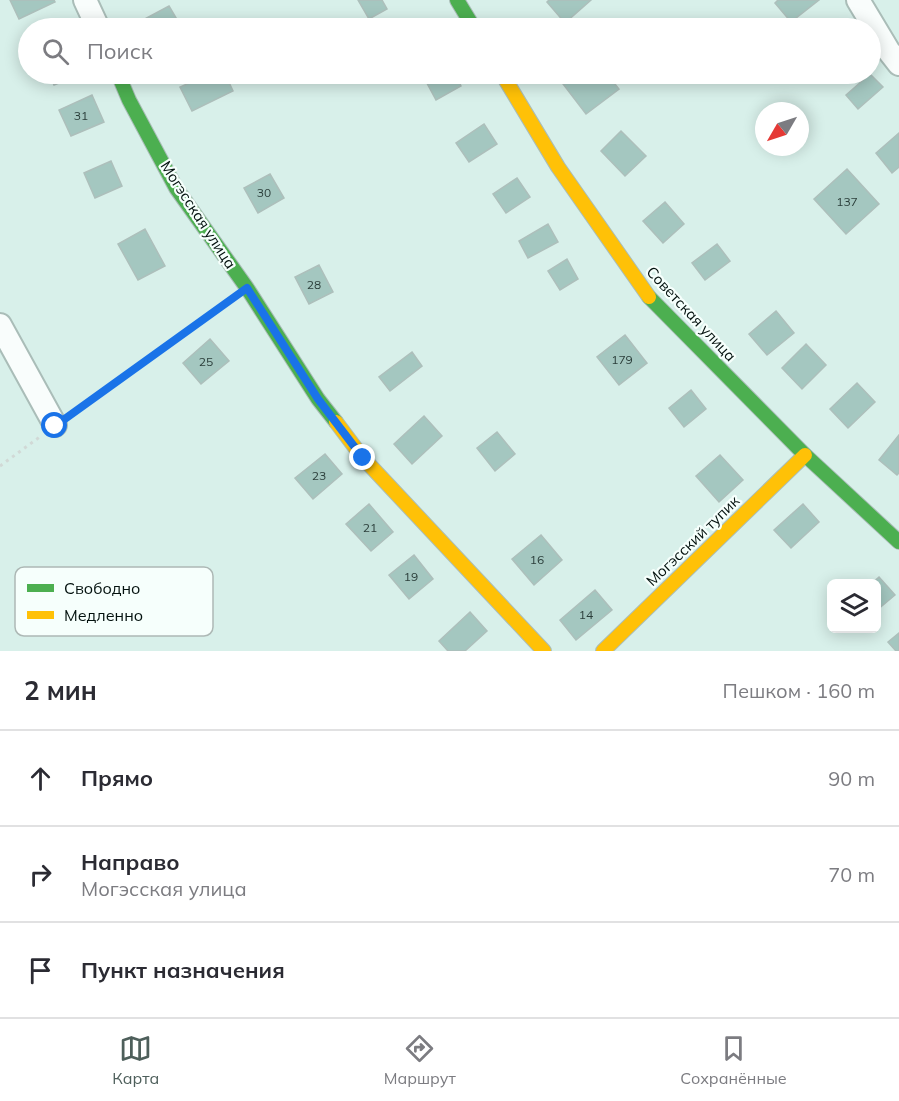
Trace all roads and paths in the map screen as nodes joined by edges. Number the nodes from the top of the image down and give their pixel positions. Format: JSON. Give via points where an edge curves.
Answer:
{"nodes":[{"id":1,"x":85,"y":0,"type":"edge"},
{"id":2,"x":457,"y":0,"type":"edge"},
{"id":3,"x":858,"y":0,"type":"edge"},
{"id":4,"x":93,"y":18,"type":"edge"},
{"id":5,"x":468,"y":18,"type":"edge"},
{"id":6,"x":869,"y":18,"type":"edge"},
{"id":7,"x":881,"y":38,"type":"edge"},
{"id":8,"x":899,"y":64,"type":"edge"},
{"id":9,"x":122,"y":84,"type":"edge"},
{"id":10,"x":508,"y":84,"type":"edge"},
{"id":11,"x":247,"y":288,"type":"junction"},
{"id":12,"x":0,"y":326,"type":"edge"},
{"id":13,"x":55,"y":426,"type":"junction"},
{"id":14,"x":805,"y":455,"type":"junction"},
{"id":15,"x":0,"y":466,"type":"edge"},
{"id":16,"x":899,"y":542,"type":"edge"},
{"id":17,"x":544,"y":651,"type":"edge"},
{"id":18,"x":603,"y":651,"type":"edge"}],
"edges":[{"from":1,"to":4,"type":"street"},
{"from":2,"to":5,"type":"street"},
{"from":3,"to":6,"type":"street"},
{"from":7,"to":8,"type":"street"},
{"from":9,"to":11,"type":"street","name":"Могэсская улица","via":[[176,188]]},
{"from":10,"to":14,"type":"street","name":"Советская улица","via":[[558,167],[643,291]]},
{"from":11,"to":13,"type":"path"},
{"from":11,"to":17,"type":"street","name":"Могэсская улица","via":[[318,399],[363,458]]},
{"from":12,"to":13,"type":"street"},
{"from":13,"to":15,"type":"path"},
{"from":14,"to":16,"type":"street","name":"Советская улица"},
{"from":14,"to":18,"type":"street","name":"Могэсский тупик"}]}
